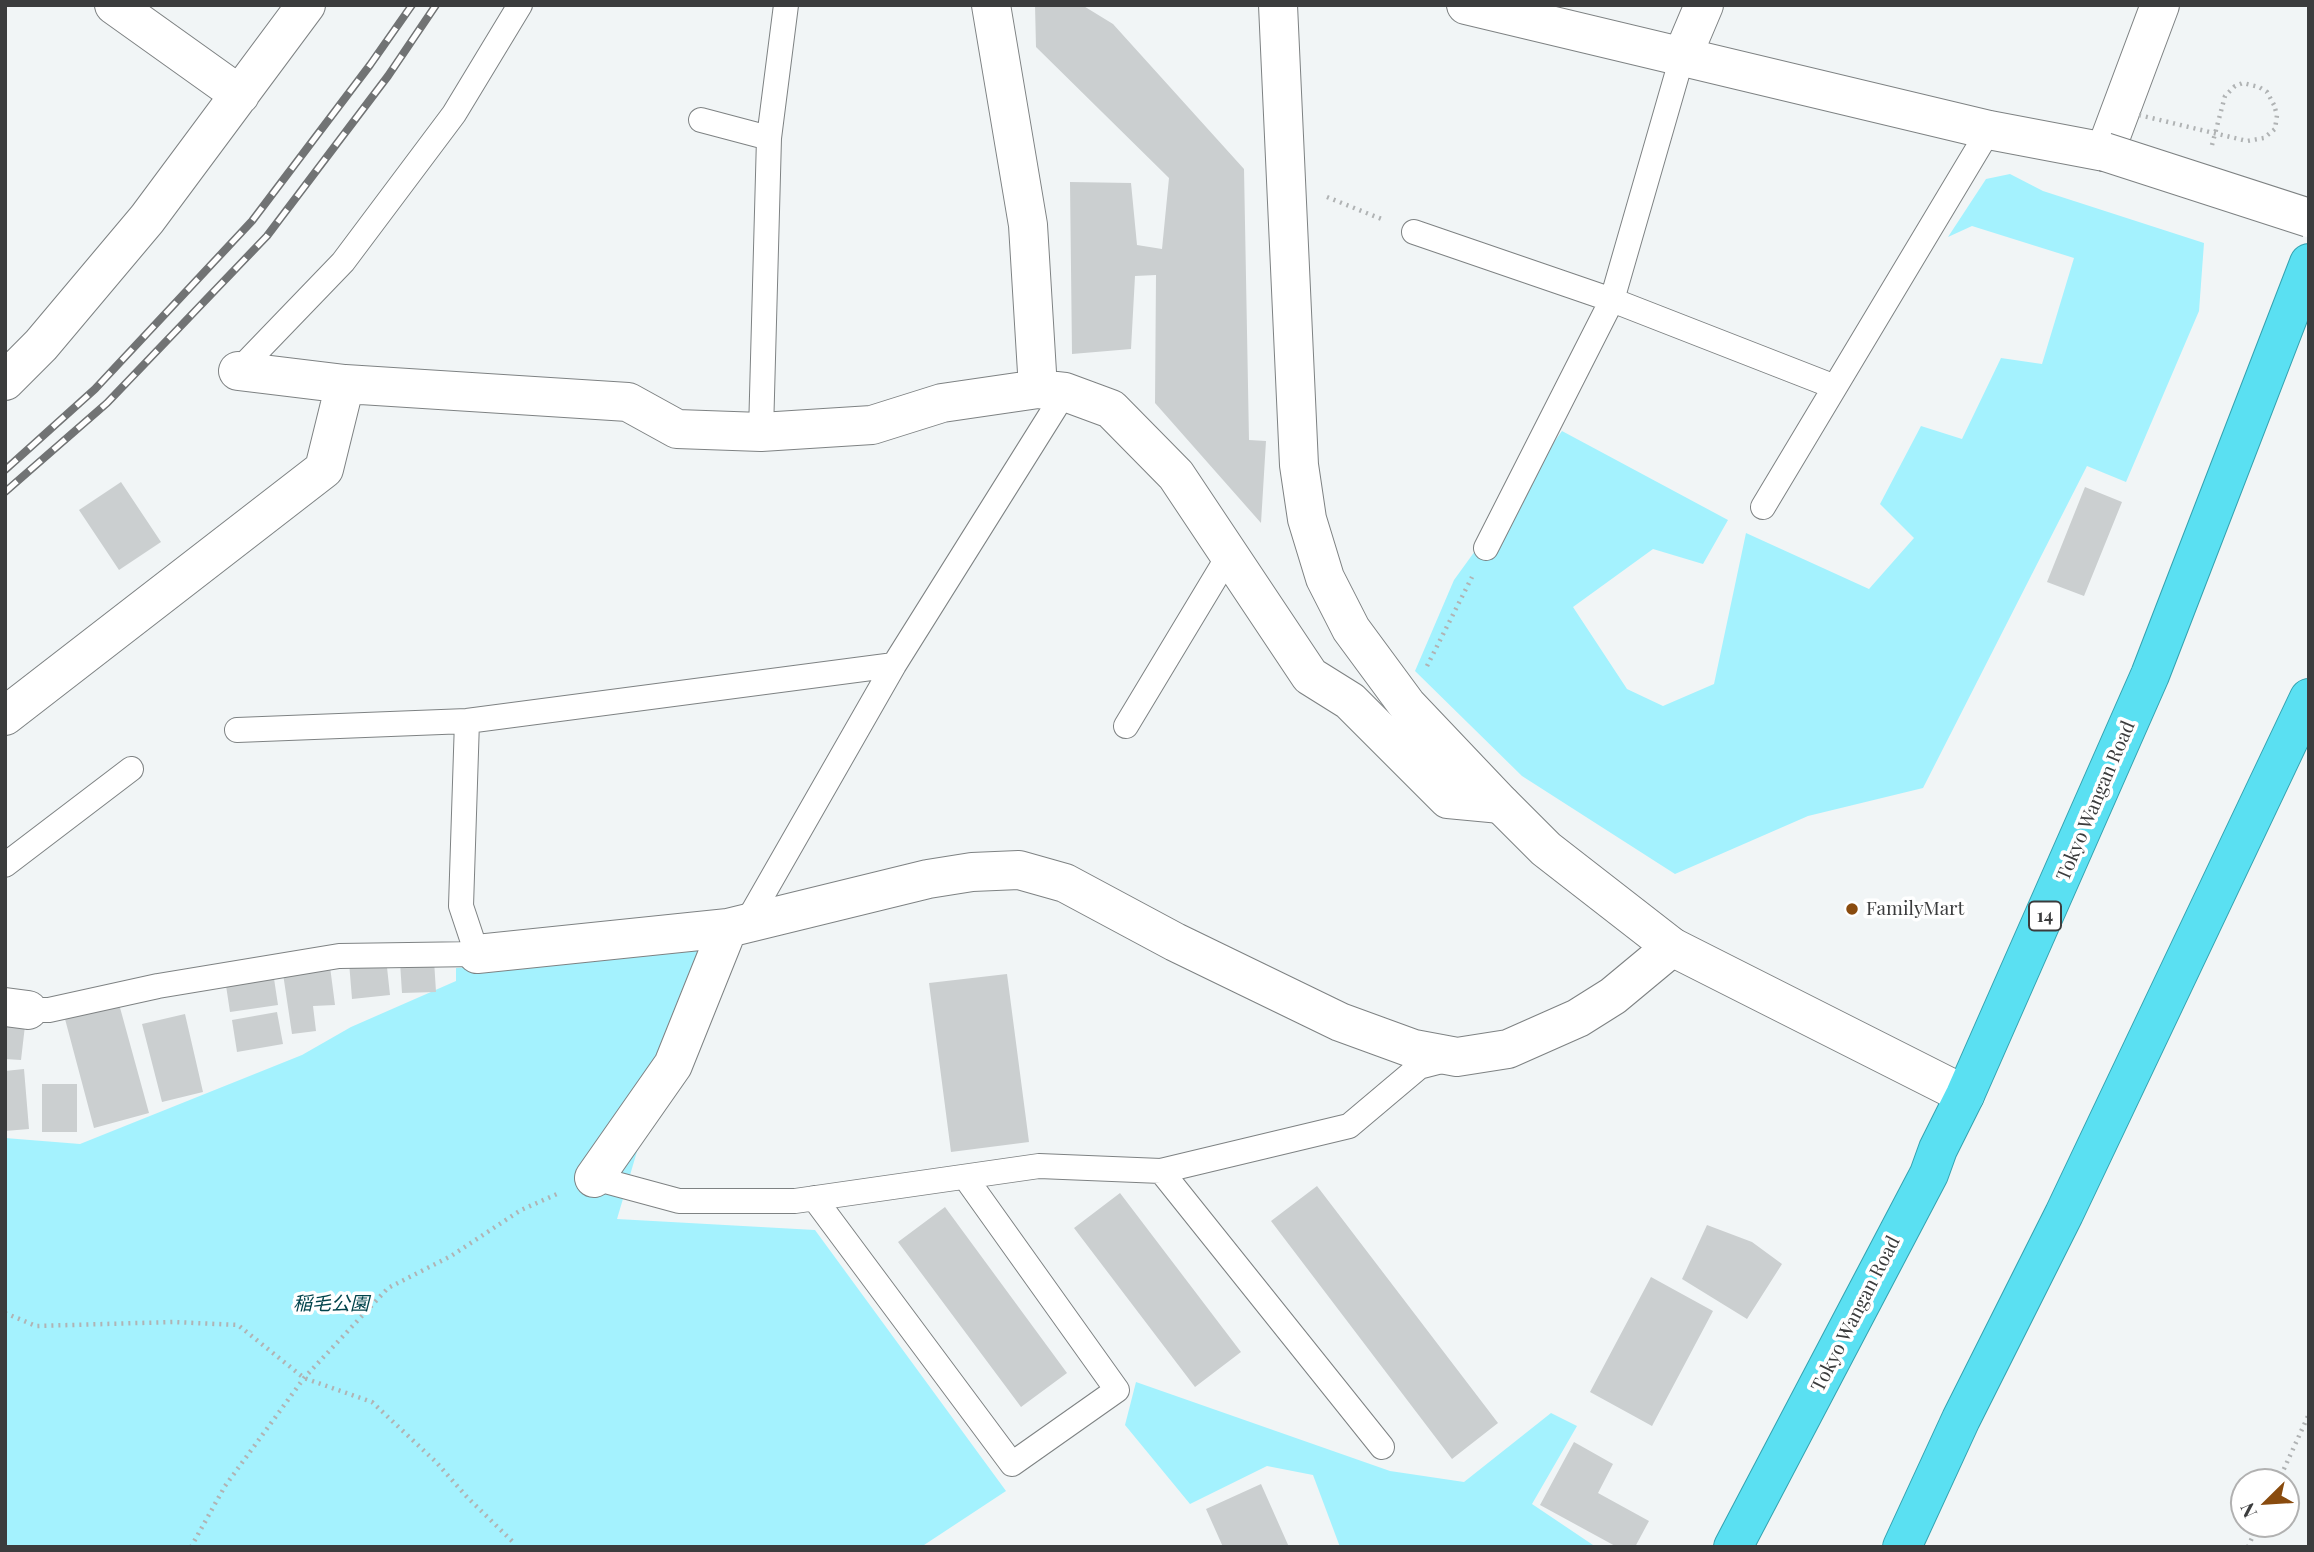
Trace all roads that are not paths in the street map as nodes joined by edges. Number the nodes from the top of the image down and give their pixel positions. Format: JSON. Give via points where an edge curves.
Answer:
{"nodes":[{"id":1,"x":114,"y":5,"type":"edge"},
{"id":2,"x":306,"y":5,"type":"edge"},
{"id":3,"x":520,"y":5,"type":"edge"},
{"id":4,"x":786,"y":5,"type":"edge"},
{"id":5,"x":991,"y":5,"type":"edge"},
{"id":6,"x":1278,"y":5,"type":"edge"},
{"id":7,"x":1466,"y":5,"type":"edge"},
{"id":8,"x":1704,"y":5,"type":"edge"},
{"id":9,"x":2160,"y":5,"type":"edge"},
{"id":10,"x":1682,"y":57,"type":"junction"},
{"id":11,"x":240,"y":95,"type":"junction"},
{"id":12,"x":701,"y":120,"type":"dead end"},
{"id":13,"x":1989,"y":130,"type":"junction"},
{"id":14,"x":769,"y":138,"type":"junction"},
{"id":15,"x":2105,"y":152,"type":"junction"},
{"id":16,"x":2309,"y":218,"type":"edge"},
{"id":17,"x":1414,"y":232,"type":"road end"},
{"id":18,"x":2309,"y":263,"type":"edge"},
{"id":19,"x":1612,"y":300,"type":"junction"},
{"id":20,"x":238,"y":371,"type":"joint"},
{"id":21,"x":5,"y":382,"type":"edge"},
{"id":22,"x":345,"y":384,"type":"junction"},
{"id":23,"x":1835,"y":387,"type":"junction"},
{"id":24,"x":1051,"y":390,"type":"junction"},
{"id":25,"x":761,"y":432,"type":"junction"},
{"id":26,"x":1763,"y":507,"type":"dead end"},
{"id":27,"x":1486,"y":548,"type":"road end"},
{"id":28,"x":1229,"y":555,"type":"junction"},
{"id":29,"x":894,"y":665,"type":"junction"},
{"id":30,"x":2309,"y":698,"type":"edge"},
{"id":31,"x":5,"y":716,"type":"edge"},
{"id":32,"x":467,"y":721,"type":"junction"},
{"id":33,"x":1126,"y":726,"type":"dead end"},
{"id":34,"x":237,"y":730,"type":"dead end"},
{"id":35,"x":131,"y":769,"type":"dead end"},
{"id":36,"x":1501,"y":804,"type":"junction"},
{"id":37,"x":5,"y":865,"type":"edge"},
{"id":38,"x":738,"y":925,"type":"junction"},
{"id":39,"x":1672,"y":947,"type":"junction"},
{"id":40,"x":477,"y":954,"type":"junction"},
{"id":41,"x":16,"y":1009,"type":"edge"},
{"id":42,"x":1457,"y":1057,"type":"junction"},
{"id":43,"x":1965,"y":1095,"type":"junction"},
{"id":44,"x":1161,"y":1171,"type":"junction"},
{"id":45,"x":965,"y":1177,"type":"junction"},
{"id":46,"x":594,"y":1178,"type":"joint"},
{"id":47,"x":814,"y":1198,"type":"junction"},
{"id":48,"x":1382,"y":1447,"type":"dead end"},
{"id":49,"x":1733,"y":1547,"type":"edge"},
{"id":50,"x":1902,"y":1547,"type":"edge"}],
"edges":[{"from":1,"to":11,"type":"street"},
{"from":2,"to":11,"type":"street"},
{"from":3,"to":20,"type":"lane","via":[[454,114],[342,262]]},
{"from":4,"to":14,"type":"lane"},
{"from":5,"to":24,"type":"street"},
{"from":6,"to":36,"type":"street","via":[[1299,465],[1307,519],[1325,578],[1351,629],[1407,705]]},
{"from":7,"to":10,"type":"street"},
{"from":8,"to":10,"type":"street"},
{"from":9,"to":15,"type":"street"},
{"from":10,"to":13,"type":"street"},
{"from":10,"to":19,"type":"lane"},
{"from":11,"to":21,"type":"street","via":[[147,219]]},
{"from":12,"to":14,"type":"lane"},
{"from":13,"to":15,"type":"street"},
{"from":13,"to":23,"type":"lane"},
{"from":14,"to":25,"type":"lane"},
{"from":15,"to":16,"type":"street","bridge":true},
{"from":17,"to":19,"type":"lane"},
{"from":18,"to":43,"type":"highway","name":"Tokyo Wangan Road","number":"14","via":[[2160,650]]},
{"from":19,"to":23,"type":"lane"},
{"from":19,"to":27,"type":"lane"},
{"from":20,"to":22,"type":"street"},
{"from":22,"to":25,"type":"street","via":[[628,402],[677,429]]},
{"from":22,"to":31,"type":"street","via":[[324,469]]},
{"from":23,"to":26,"type":"lane"},
{"from":24,"to":25,"type":"street","via":[[942,404],[872,425]]},
{"from":24,"to":28,"type":"street","via":[[1111,409],[1176,475]]},
{"from":24,"to":29,"type":"lane"},
{"from":28,"to":33,"type":"lane"},
{"from":28,"to":36,"type":"street","via":[[1310,676],[1350,701],[1448,799]]},
{"from":29,"to":32,"type":"lane"},
{"from":29,"to":38,"type":"lane"},
{"from":30,"to":50,"type":"highway"},
{"from":32,"to":34,"type":"lane"},
{"from":32,"to":40,"type":"lane","via":[[461,906]]},
{"from":35,"to":37,"type":"lane"},
{"from":36,"to":39,"type":"street","via":[[1546,849]]},
{"from":38,"to":40,"type":"street"},
{"from":38,"to":42,"type":"street","via":[[928,879],[1019,870],[1065,883],[1340,1023],[1414,1049]]},
{"from":38,"to":46,"type":"street","via":[[673,1065]]},
{"from":39,"to":42,"type":"street","via":[[1578,1018],[1508,1049]]},
{"from":39,"to":43,"type":"street"},
{"from":40,"to":41,"type":"lane","via":[[339,956],[158,986],[50,1010]]},
{"from":42,"to":44,"type":"lane","via":[[1419,1067],[1349,1126]]},
{"from":43,"to":49,"type":"highway","name":"Tokyo Wangan Road","number":"14","via":[[1929,1174]]},
{"from":44,"to":45,"type":"lane","via":[[1040,1166]]},
{"from":44,"to":48,"type":"lane"},
{"from":45,"to":47,"type":"lane"},
{"from":45,"to":47,"type":"lane","via":[[1117,1390],[1012,1464]]},
{"from":46,"to":47,"type":"lane","via":[[680,1201]]}]}
